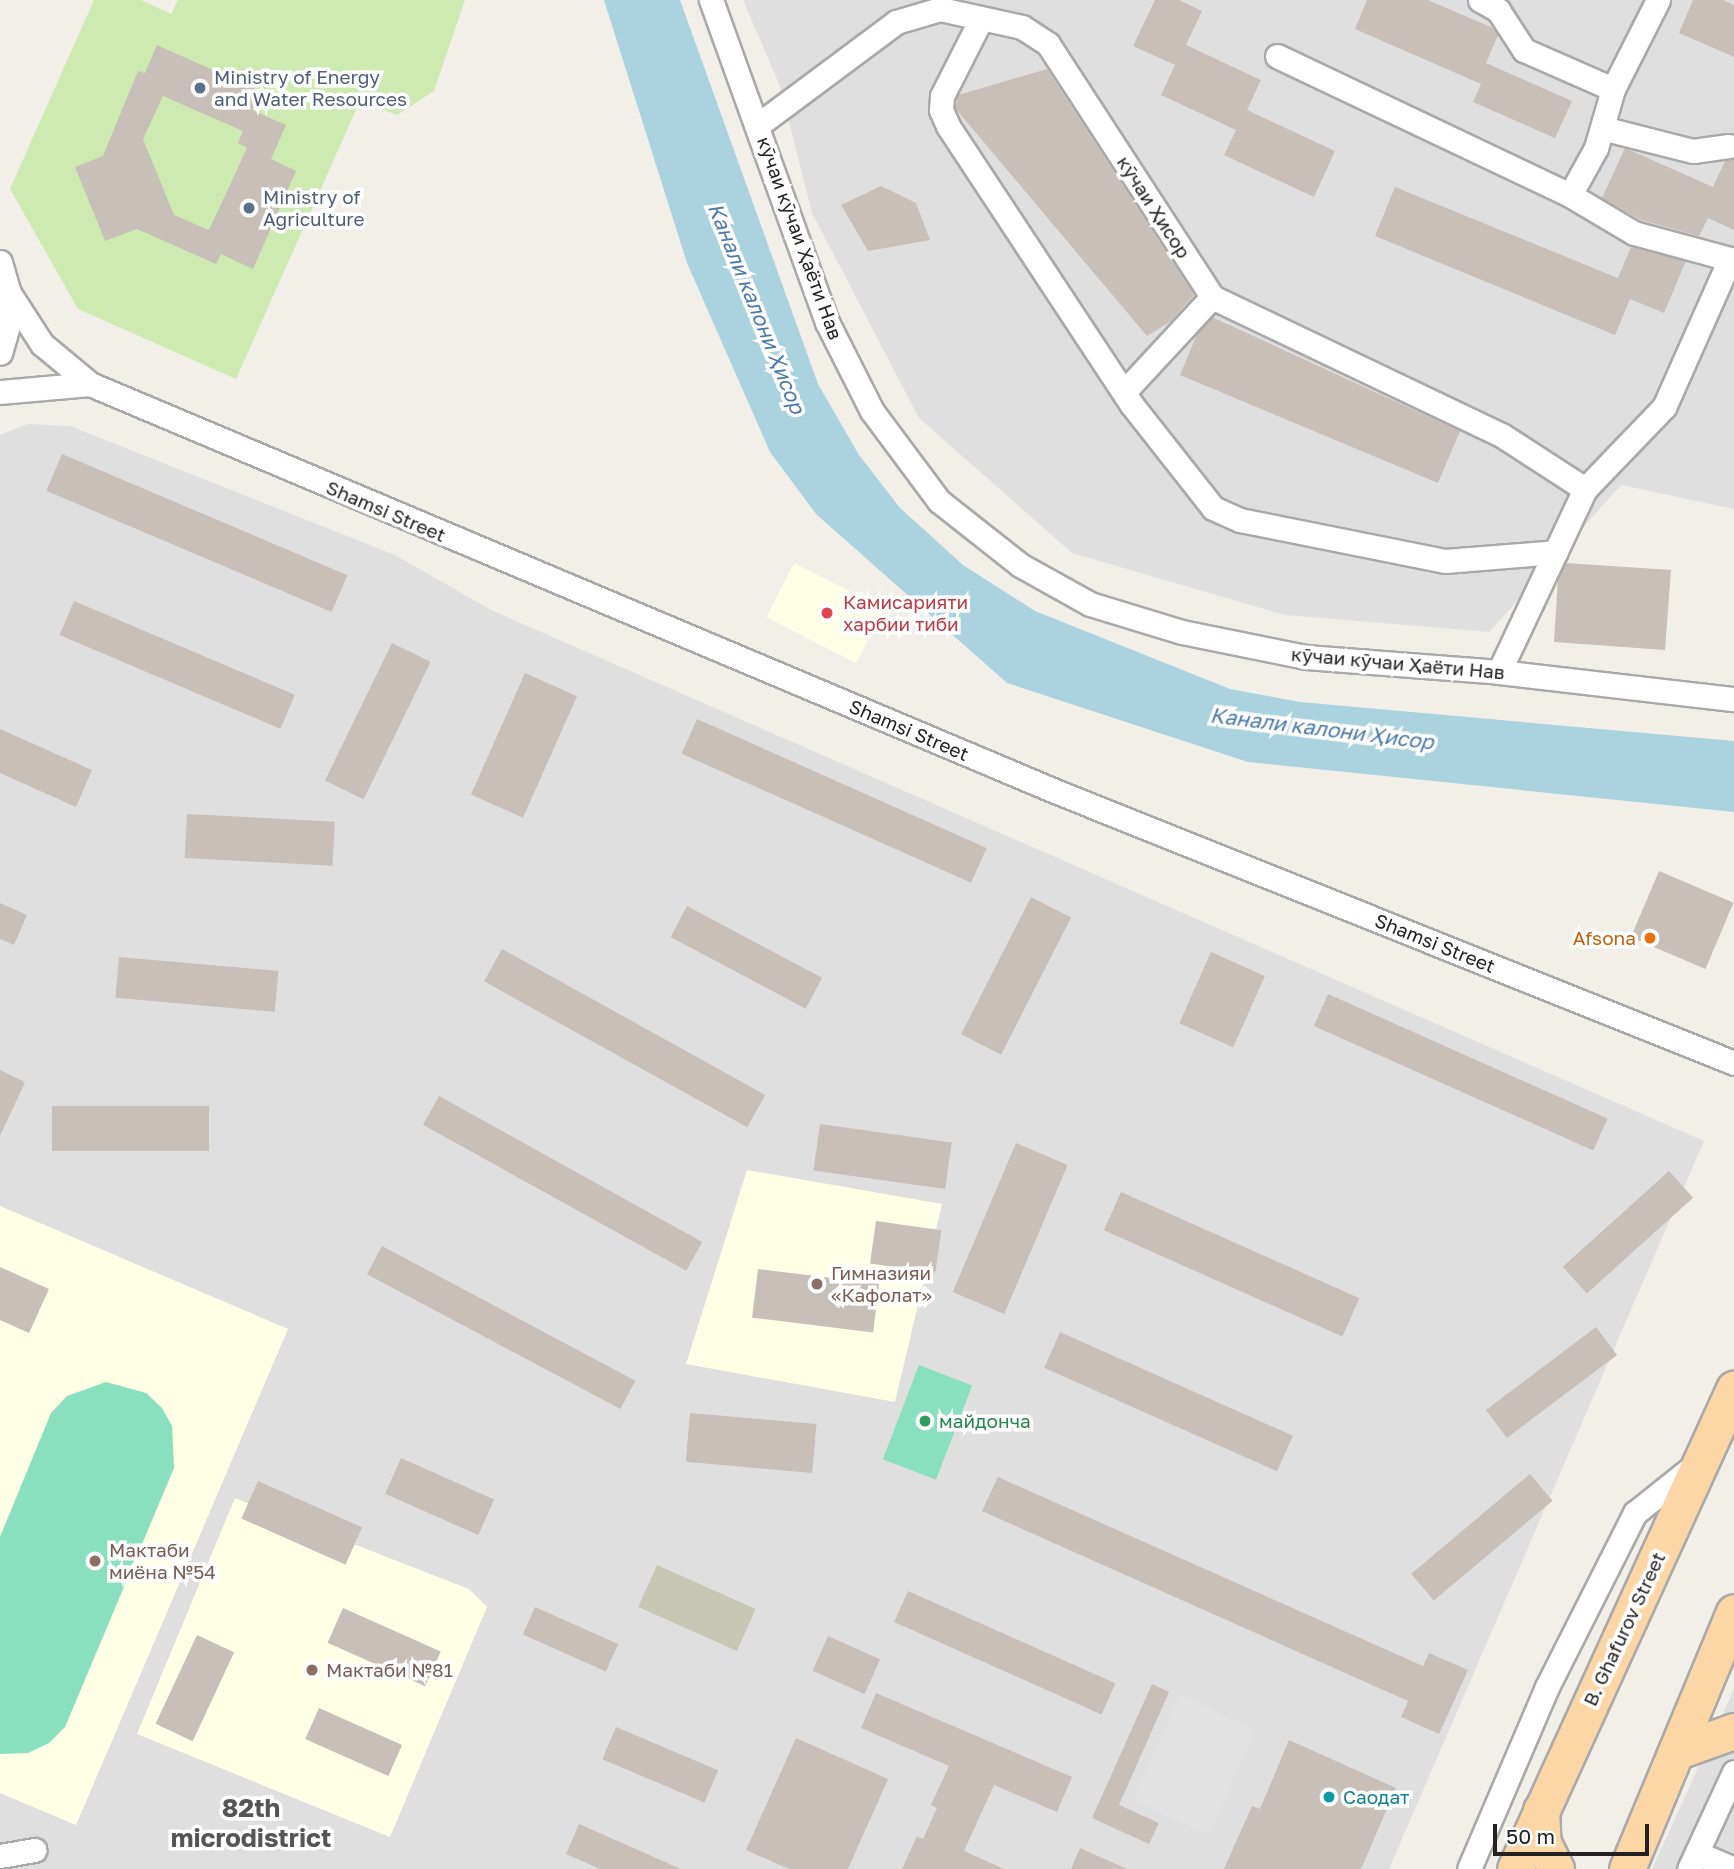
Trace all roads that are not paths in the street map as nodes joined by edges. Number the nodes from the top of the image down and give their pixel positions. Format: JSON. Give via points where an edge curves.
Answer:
{"nodes":[{"id":1,"x":711,"y":0,"type":"edge"},
{"id":2,"x":1480,"y":0,"type":"edge"},
{"id":3,"x":1658,"y":0,"type":"edge"},
{"id":4,"x":981,"y":19,"type":"junction"},
{"id":5,"x":1277,"y":56,"type":"dead end"},
{"id":6,"x":1613,"y":89,"type":"junction"},
{"id":7,"x":758,"y":125,"type":"junction"},
{"id":8,"x":1602,"y":128,"type":"junction"},
{"id":9,"x":1729,"y":146,"type":"dead end"},
{"id":10,"x":1570,"y":195,"type":"junction"},
{"id":11,"x":1732,"y":259,"type":"edge"},
{"id":12,"x":0,"y":262,"type":"edge"},
{"id":13,"x":9,"y":292,"type":"junction"},
{"id":14,"x":1212,"y":297,"type":"junction"},
{"id":15,"x":0,"y":353,"type":"edge"},
{"id":16,"x":90,"y":384,"type":"junction"},
{"id":17,"x":1124,"y":392,"type":"junction"},
{"id":18,"x":0,"y":393,"type":"edge"},
{"id":19,"x":1585,"y":489,"type":"junction"},
{"id":20,"x":1556,"y":552,"type":"junction"},
{"id":21,"x":1499,"y":672,"type":"junction"},
{"id":22,"x":1734,"y":699,"type":"edge"},
{"id":23,"x":1734,"y":1063,"type":"edge"},
{"id":24,"x":1734,"y":1389,"type":"edge"},
{"id":25,"x":1701,"y":1461,"type":"junction"},
{"id":26,"x":1734,"y":1612,"type":"edge"},
{"id":27,"x":1734,"y":1731,"type":"edge"},
{"id":28,"x":1678,"y":1751,"type":"junction"},
{"id":29,"x":1734,"y":1772,"type":"edge"},
{"id":30,"x":1541,"y":1810,"type":"junction"},
{"id":31,"x":34,"y":1850,"type":"dead end"},
{"id":32,"x":0,"y":1856,"type":"edge"},
{"id":33,"x":1693,"y":1861,"type":"edge"},
{"id":34,"x":1469,"y":1869,"type":"edge"},
{"id":35,"x":1515,"y":1869,"type":"edge"},
{"id":36,"x":1556,"y":1869,"type":"edge"},
{"id":37,"x":1627,"y":1869,"type":"edge"},
{"id":38,"x":1734,"y":1869,"type":"edge"}],
"edges":[{"from":1,"to":7,"type":"street","name":"кӯчаи кӯчаи Ҳаёти Нав"},
{"from":2,"to":6,"type":"street","via":[[1498,10],[1524,50]]},
{"from":3,"to":6,"type":"street"},
{"from":4,"to":7,"type":"street","name":"кӯчаи Ҳисор","via":[[940,9],[896,22]]},
{"from":4,"to":14,"type":"street","name":"кӯчаи Ҳисор","via":[[1023,27],[1048,44]]},
{"from":4,"to":17,"type":"street","via":[[946,86],[941,110]]},
{"from":5,"to":10,"type":"street"},
{"from":6,"to":8,"type":"street"},
{"from":7,"to":21,"type":"street","name":"кӯчаи кӯчаи Ҳаёти Нав","via":[[827,323],[872,411],[939,501],[1020,565],[1090,604],[1182,632],[1306,657]]},
{"from":8,"to":9,"type":"street","via":[[1693,151]]},
{"from":8,"to":10,"type":"street"},
{"from":10,"to":11,"type":"street","via":[[1634,233]]},
{"from":11,"to":19,"type":"street","via":[[1664,407]]},
{"from":12,"to":13,"type":"street","name":"Shamsi Street"},
{"from":13,"to":15,"type":"street","name":"Shamsi Street","via":[[9,322]]},
{"from":13,"to":16,"type":"street","name":"Shamsi Street","via":[[42,344]]},
{"from":14,"to":17,"type":"street"},
{"from":14,"to":19,"type":"street","via":[[1503,436]]},
{"from":16,"to":18,"type":"street","name":"Shamsi Street"},
{"from":16,"to":23,"type":"street","name":"Shamsi Street","via":[[1030,781]]},
{"from":17,"to":20,"type":"street","via":[[1213,508],[1240,520],[1445,561]]},
{"from":19,"to":20,"type":"street"},
{"from":20,"to":21,"type":"street"},
{"from":21,"to":22,"type":"street","name":"кӯчаи кӯчаи Ҳаёти Нав"},
{"from":24,"to":25,"type":"main road","name":"B. Ghafurov Street"},
{"from":25,"to":30,"type":"main road","name":"B. Ghafurov Street"},
{"from":25,"to":34,"type":"street","via":[[1635,1513],[1547,1687]]},
{"from":26,"to":28,"type":"main road"},
{"from":27,"to":28,"type":"main road"},
{"from":28,"to":37,"type":"main road"},
{"from":29,"to":33,"type":"street"},
{"from":30,"to":35,"type":"main road","name":"B. Ghafurov Street"},
{"from":30,"to":36,"type":"main road","via":[[1542,1843]]},
{"from":31,"to":32,"type":"street"},
{"from":33,"to":38,"type":"street"}]}
